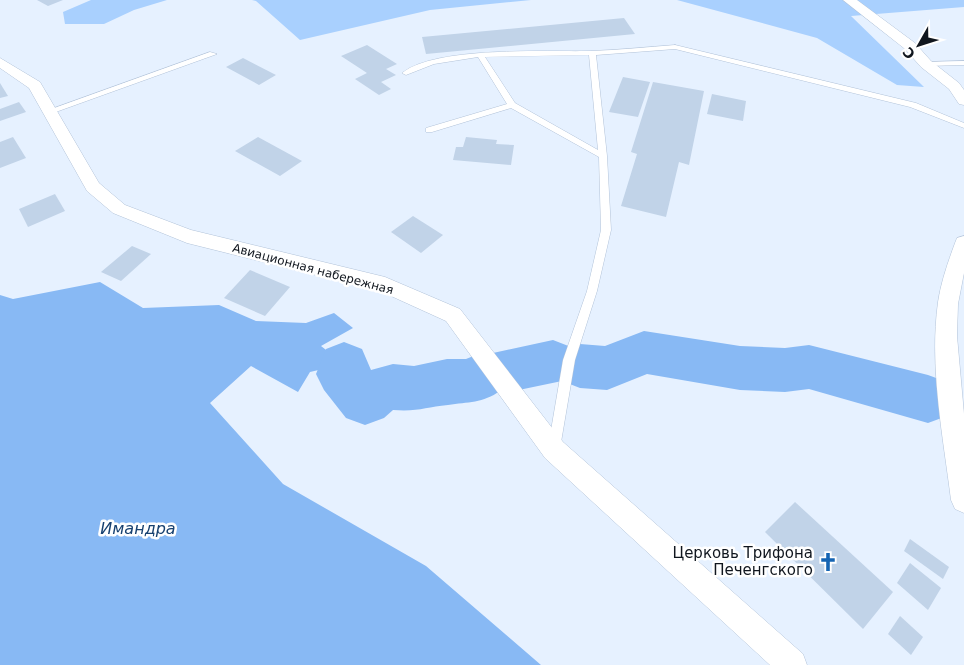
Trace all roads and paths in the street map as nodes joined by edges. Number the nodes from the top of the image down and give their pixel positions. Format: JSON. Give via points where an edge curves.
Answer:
{"nodes":[{"id":1,"x":849,"y":0,"type":"edge"},
{"id":2,"x":592,"y":53,"type":"junction"},
{"id":3,"x":213,"y":54,"type":"dead end"},
{"id":4,"x":480,"y":55,"type":"junction"},
{"id":5,"x":0,"y":62,"type":"edge"},
{"id":6,"x":964,"y":63,"type":"edge"},
{"id":7,"x":926,"y":64,"type":"junction"},
{"id":8,"x":406,"y":73,"type":"dead end"},
{"id":9,"x":964,"y":101,"type":"edge"},
{"id":10,"x":512,"y":105,"type":"junction"},
{"id":11,"x":50,"y":112,"type":"junction"},
{"id":12,"x":964,"y":126,"type":"edge"},
{"id":13,"x":429,"y":130,"type":"dead end"},
{"id":14,"x":603,"y":156,"type":"junction"},
{"id":15,"x":964,"y":243,"type":"edge"},
{"id":16,"x":554,"y":450,"type":"junction"},
{"id":17,"x":964,"y":500,"type":"edge"},
{"id":18,"x":792,"y":665,"type":"edge"}],
"edges":[{"from":1,"to":7,"type":"street","via":[[904,40]]},
{"from":2,"to":4,"type":"lane"},
{"from":2,"to":12,"type":"lane","via":[[675,46],[913,105]]},
{"from":2,"to":14,"type":"lane"},
{"from":3,"to":11,"type":"lane"},
{"from":4,"to":8,"type":"lane","via":[[432,62]]},
{"from":4,"to":10,"type":"lane"},
{"from":5,"to":11,"type":"street","name":"Авиационная набережная","via":[[35,85]]},
{"from":6,"to":7,"type":"lane"},
{"from":7,"to":9,"type":"street","via":[[954,86]]},
{"from":10,"to":13,"type":"lane"},
{"from":10,"to":14,"type":"lane"},
{"from":11,"to":16,"type":"street","name":"Авиационная набережная","via":[[92,187],[119,209],[187,236],[385,286],[453,316]]},
{"from":14,"to":16,"type":"lane","via":[[606,230],[592,291],[569,360]]},
{"from":15,"to":17,"type":"street","via":[[951,285],[947,313],[950,393]]},
{"from":16,"to":18,"type":"street","name":"Авиационная набережная"}]}
